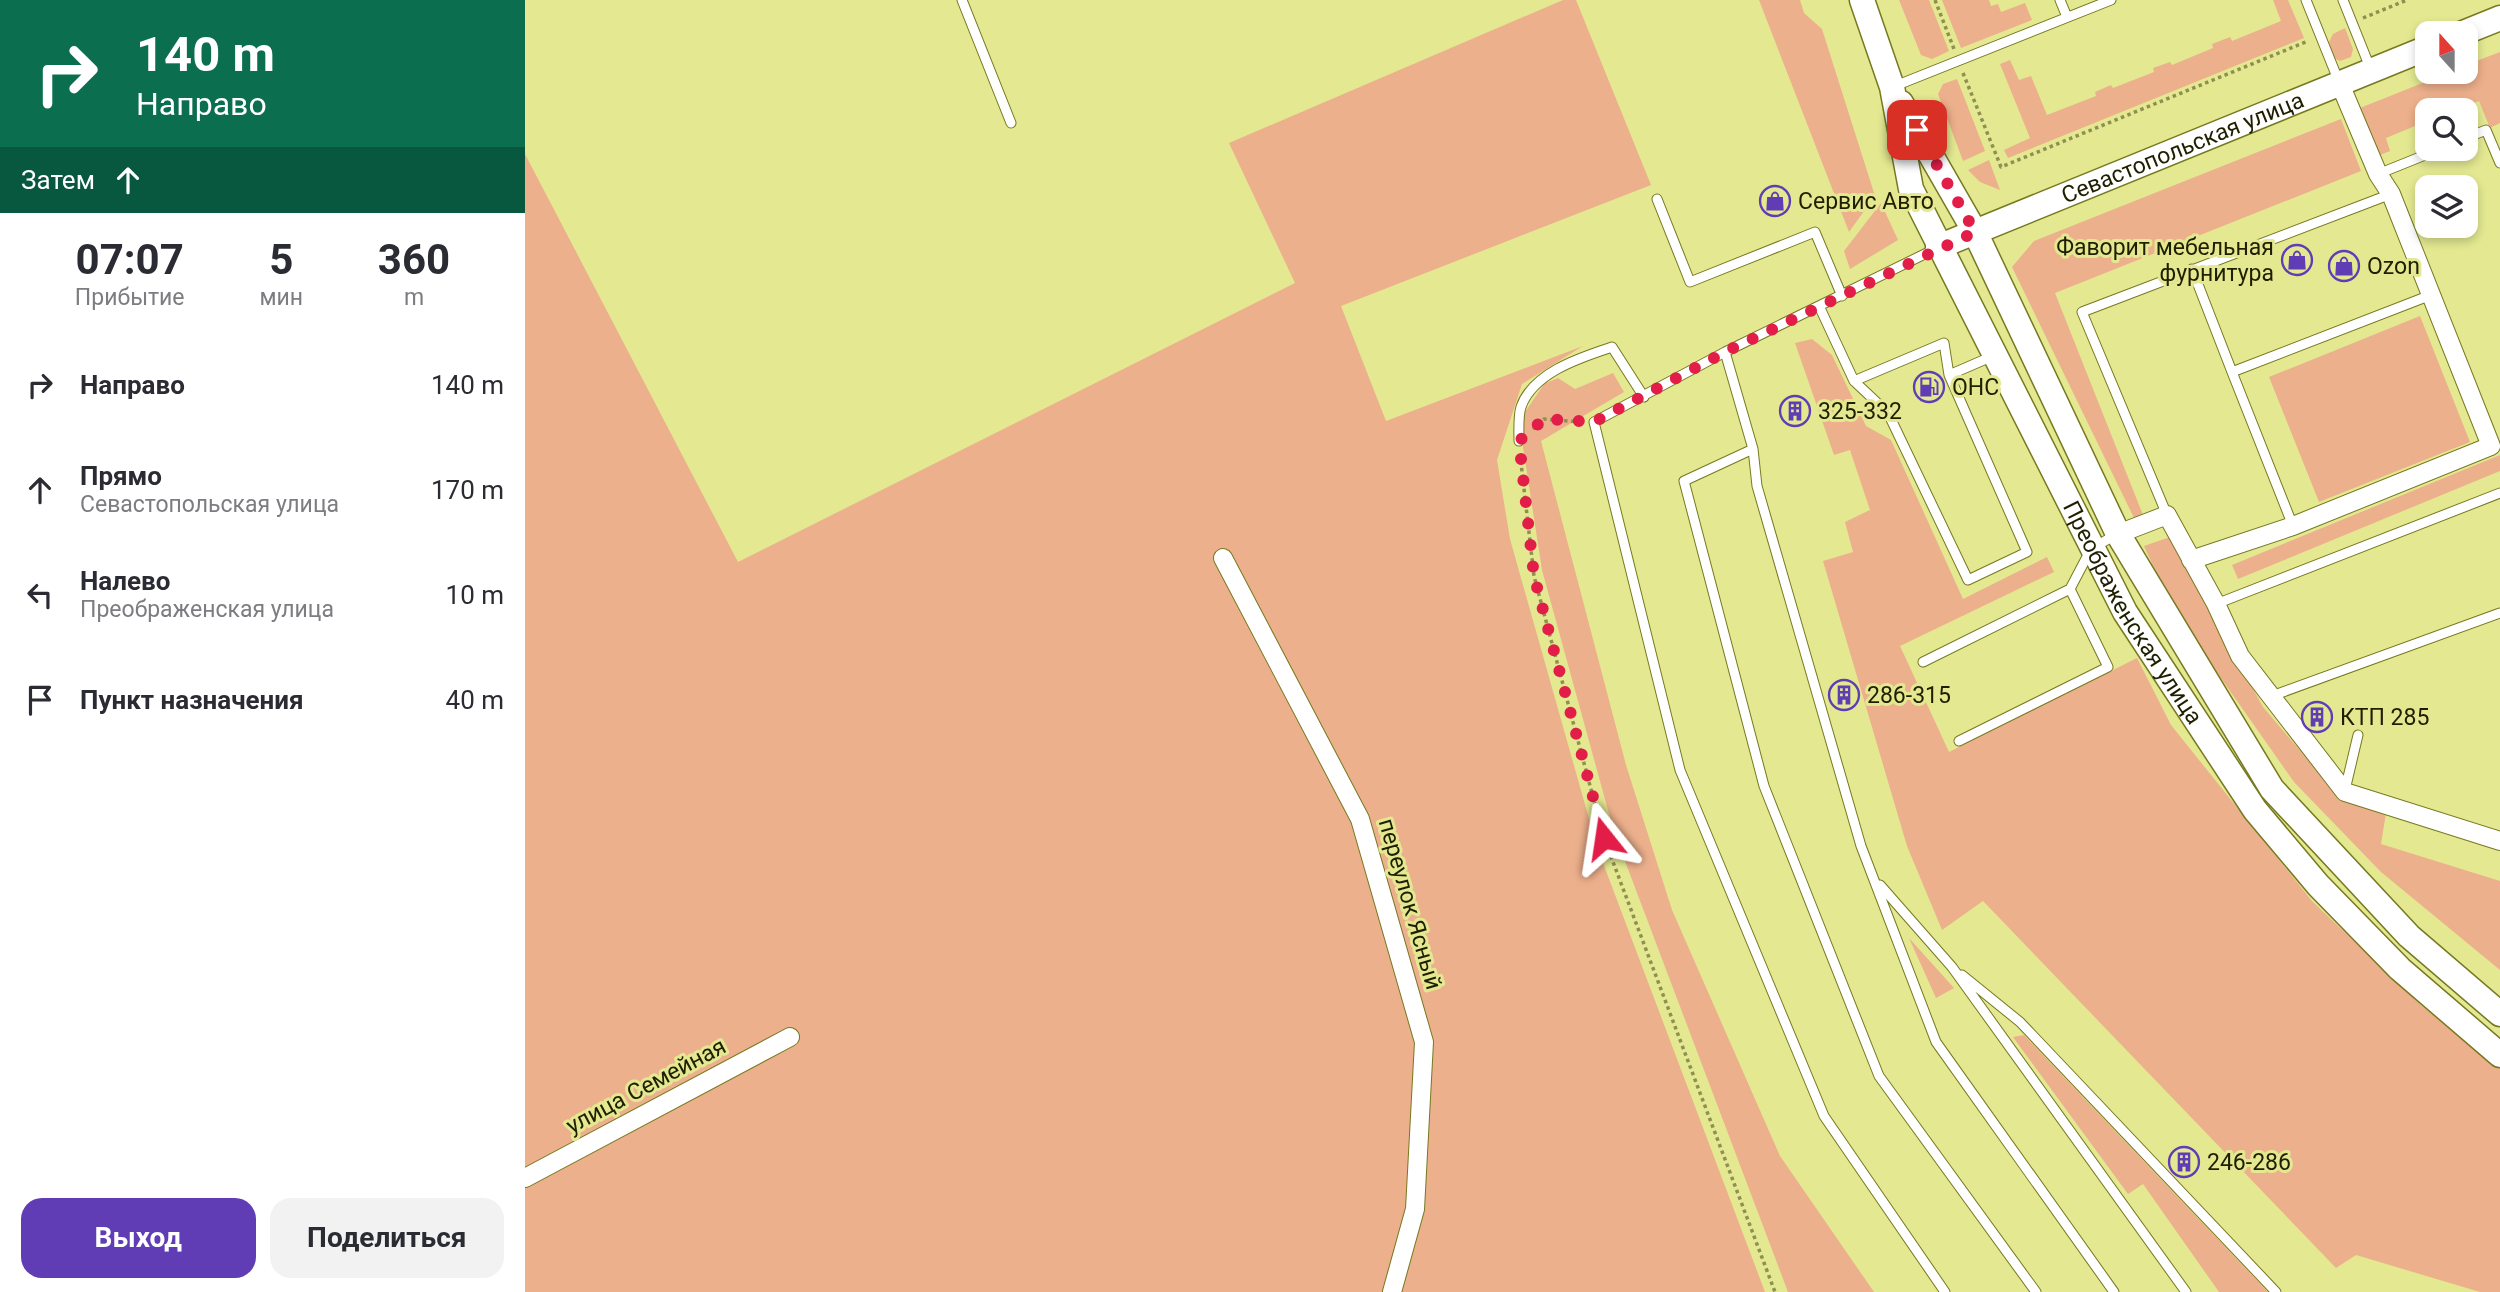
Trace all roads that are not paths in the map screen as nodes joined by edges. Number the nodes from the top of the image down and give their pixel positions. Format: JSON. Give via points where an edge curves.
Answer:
{"nodes":[{"id":1,"x":962,"y":0,"type":"edge"},
{"id":2,"x":1862,"y":0,"type":"edge"},
{"id":3,"x":2060,"y":0,"type":"edge"},
{"id":4,"x":2111,"y":0,"type":"edge"},
{"id":5,"x":2306,"y":0,"type":"edge"},
{"id":6,"x":2343,"y":0,"type":"edge"},
{"id":7,"x":2067,"y":17,"type":"junction"},
{"id":8,"x":2500,"y":18,"type":"edge"},
{"id":9,"x":2478,"y":27,"type":"edge"},
{"id":10,"x":2415,"y":53,"type":"edge"},
{"id":11,"x":2372,"y":71,"type":"junction"},
{"id":12,"x":2340,"y":84,"type":"junction"},
{"id":13,"x":1892,"y":87,"type":"junction"},
{"id":14,"x":1011,"y":122,"type":"dead end"},
{"id":15,"x":2478,"y":133,"type":"edge"},
{"id":16,"x":2415,"y":159,"type":"edge"},
{"id":17,"x":2500,"y":163,"type":"edge"},
{"id":18,"x":2378,"y":174,"type":"junction"},
{"id":19,"x":2391,"y":194,"type":"junction"},
{"id":20,"x":1657,"y":199,"type":"dead end"},
{"id":21,"x":1975,"y":232,"type":"junction"},
{"id":22,"x":1938,"y":247,"type":"junction"},
{"id":23,"x":2192,"y":269,"type":"junction"},
{"id":24,"x":2431,"y":295,"type":"junction"},
{"id":25,"x":1842,"y":296,"type":"junction"},
{"id":26,"x":1819,"y":307,"type":"junction"},
{"id":27,"x":1725,"y":352,"type":"junction"},
{"id":28,"x":1994,"y":356,"type":"junction"},
{"id":29,"x":2232,"y":372,"type":"junction"},
{"id":30,"x":1949,"y":375,"type":"junction"},
{"id":31,"x":1854,"y":381,"type":"junction"},
{"id":32,"x":1644,"y":397,"type":"junction"},
{"id":33,"x":1519,"y":441,"type":"road end"},
{"id":34,"x":2496,"y":444,"type":"edge"},
{"id":35,"x":1753,"y":450,"type":"junction"},
{"id":36,"x":2500,"y":493,"type":"edge"},
{"id":37,"x":2167,"y":515,"type":"junction"},
{"id":38,"x":2293,"y":526,"type":"junction"},
{"id":39,"x":2118,"y":534,"type":"junction"},
{"id":40,"x":2091,"y":549,"type":"junction"},
{"id":41,"x":1223,"y":558,"type":"dead end"},
{"id":42,"x":2191,"y":560,"type":"junction"},
{"id":43,"x":2070,"y":589,"type":"junction"},
{"id":44,"x":2216,"y":604,"type":"junction"},
{"id":45,"x":2500,"y":613,"type":"edge"},
{"id":46,"x":1923,"y":662,"type":"dead end"},
{"id":47,"x":2269,"y":697,"type":"junction"},
{"id":48,"x":2358,"y":735,"type":"dead end"},
{"id":49,"x":1959,"y":741,"type":"dead end"},
{"id":50,"x":2345,"y":792,"type":"junction"},
{"id":51,"x":2500,"y":841,"type":"edge"},
{"id":52,"x":1876,"y":880,"type":"junction"},
{"id":53,"x":1952,"y":967,"type":"junction"},
{"id":54,"x":2500,"y":1014,"type":"edge"},
{"id":55,"x":790,"y":1037,"type":"dead end"},
{"id":56,"x":2500,"y":1055,"type":"edge"},
{"id":57,"x":525,"y":1178,"type":"edge"},
{"id":58,"x":1392,"y":1292,"type":"edge"},
{"id":59,"x":1945,"y":1292,"type":"edge"},
{"id":60,"x":2036,"y":1292,"type":"edge"},
{"id":61,"x":2114,"y":1292,"type":"edge"},
{"id":62,"x":2186,"y":1292,"type":"edge"},
{"id":63,"x":2276,"y":1292,"type":"edge"}],
"edges":[{"from":1,"to":14,"type":"lane"},
{"from":2,"to":13,"type":"main road","name":"Преображенская улица"},
{"from":3,"to":7,"type":"lane"},
{"from":4,"to":7,"type":"lane"},
{"from":5,"to":12,"type":"lane"},
{"from":6,"to":11,"type":"lane"},
{"from":7,"to":13,"type":"lane"},
{"from":8,"to":9,"type":"main road"},
{"from":10,"to":11,"type":"main road","name":"Севастопольская улица"},
{"from":11,"to":12,"type":"main road","name":"Севастопольская улица"},
{"from":12,"to":18,"type":"street"},
{"from":12,"to":21,"type":"main road","name":"Севастопольская улица"},
{"from":13,"to":21,"type":"main road","name":"Преображенская улица"},
{"from":13,"to":22,"type":"main road","name":"Преображенская улица","via":[[1912,188]]},
{"from":15,"to":17,"type":"lane","via":[[2486,130]]},
{"from":16,"to":18,"type":"lane"},
{"from":18,"to":19,"type":"street"},
{"from":19,"to":23,"type":"lane"},
{"from":19,"to":24,"type":"street"},
{"from":20,"to":25,"type":"lane","via":[[1689,282],[1815,232]]},
{"from":21,"to":22,"type":"main road","name":"Севастопольская улица"},
{"from":21,"to":39,"type":"main road","name":"Преображенская улица"},
{"from":22,"to":25,"type":"lane"},
{"from":22,"to":28,"type":"main road","name":"Преображенская улица"},
{"from":23,"to":29,"type":"lane"},
{"from":23,"to":37,"type":"lane","via":[[2083,312]]},
{"from":24,"to":29,"type":"lane"},
{"from":24,"to":34,"type":"street"},
{"from":25,"to":26,"type":"lane"},
{"from":26,"to":27,"type":"lane"},
{"from":26,"to":31,"type":"lane"},
{"from":27,"to":32,"type":"lane"},
{"from":27,"to":35,"type":"lane"},
{"from":28,"to":30,"type":"lane"},
{"from":28,"to":40,"type":"main road","name":"Преображенская улица"},
{"from":29,"to":38,"type":"lane"},
{"from":30,"to":31,"type":"lane","via":[[1944,343]]},
{"from":30,"to":31,"type":"lane","via":[[2027,552],[1968,580],[1888,413]]},
{"from":32,"to":33,"type":"lane","via":[[1612,346],[1566,363],[1541,381],[1521,406]]},
{"from":32,"to":59,"type":"lane","via":[[1594,422],[1680,770],[1824,1116]]},
{"from":34,"to":38,"type":"street"},
{"from":35,"to":52,"type":"lane","via":[[1757,486],[1861,846]]},
{"from":35,"to":60,"type":"lane","via":[[1684,481],[1764,786],[1879,1076]]},
{"from":36,"to":44,"type":"lane"},
{"from":37,"to":39,"type":"street"},
{"from":37,"to":42,"type":"street"},
{"from":38,"to":42,"type":"street"},
{"from":39,"to":40,"type":"lane"},
{"from":39,"to":54,"type":"main road","name":"Преображенская улица","via":[[2272,789],[2409,936]]},
{"from":40,"to":43,"type":"lane"},
{"from":40,"to":56,"type":"main road","name":"Преображенская улица","via":[[2161,670],[2255,810],[2318,885],[2400,969]]},
{"from":41,"to":58,"type":"street","name":"переулок Ясный","via":[[1360,819],[1425,1042],[1415,1209]]},
{"from":42,"to":44,"type":"street"},
{"from":43,"to":46,"type":"lane"},
{"from":43,"to":49,"type":"lane","via":[[2108,667]]},
{"from":44,"to":47,"type":"street","via":[[2240,656]]},
{"from":45,"to":47,"type":"lane"},
{"from":47,"to":50,"type":"street"},
{"from":48,"to":50,"type":"lane"},
{"from":50,"to":51,"type":"street"},
{"from":52,"to":53,"type":"lane"},
{"from":52,"to":61,"type":"lane","via":[[1935,1042]]},
{"from":53,"to":62,"type":"lane"},
{"from":53,"to":63,"type":"lane","via":[[2020,1022]]},
{"from":55,"to":57,"type":"street","name":"улица Семейная"}]}
